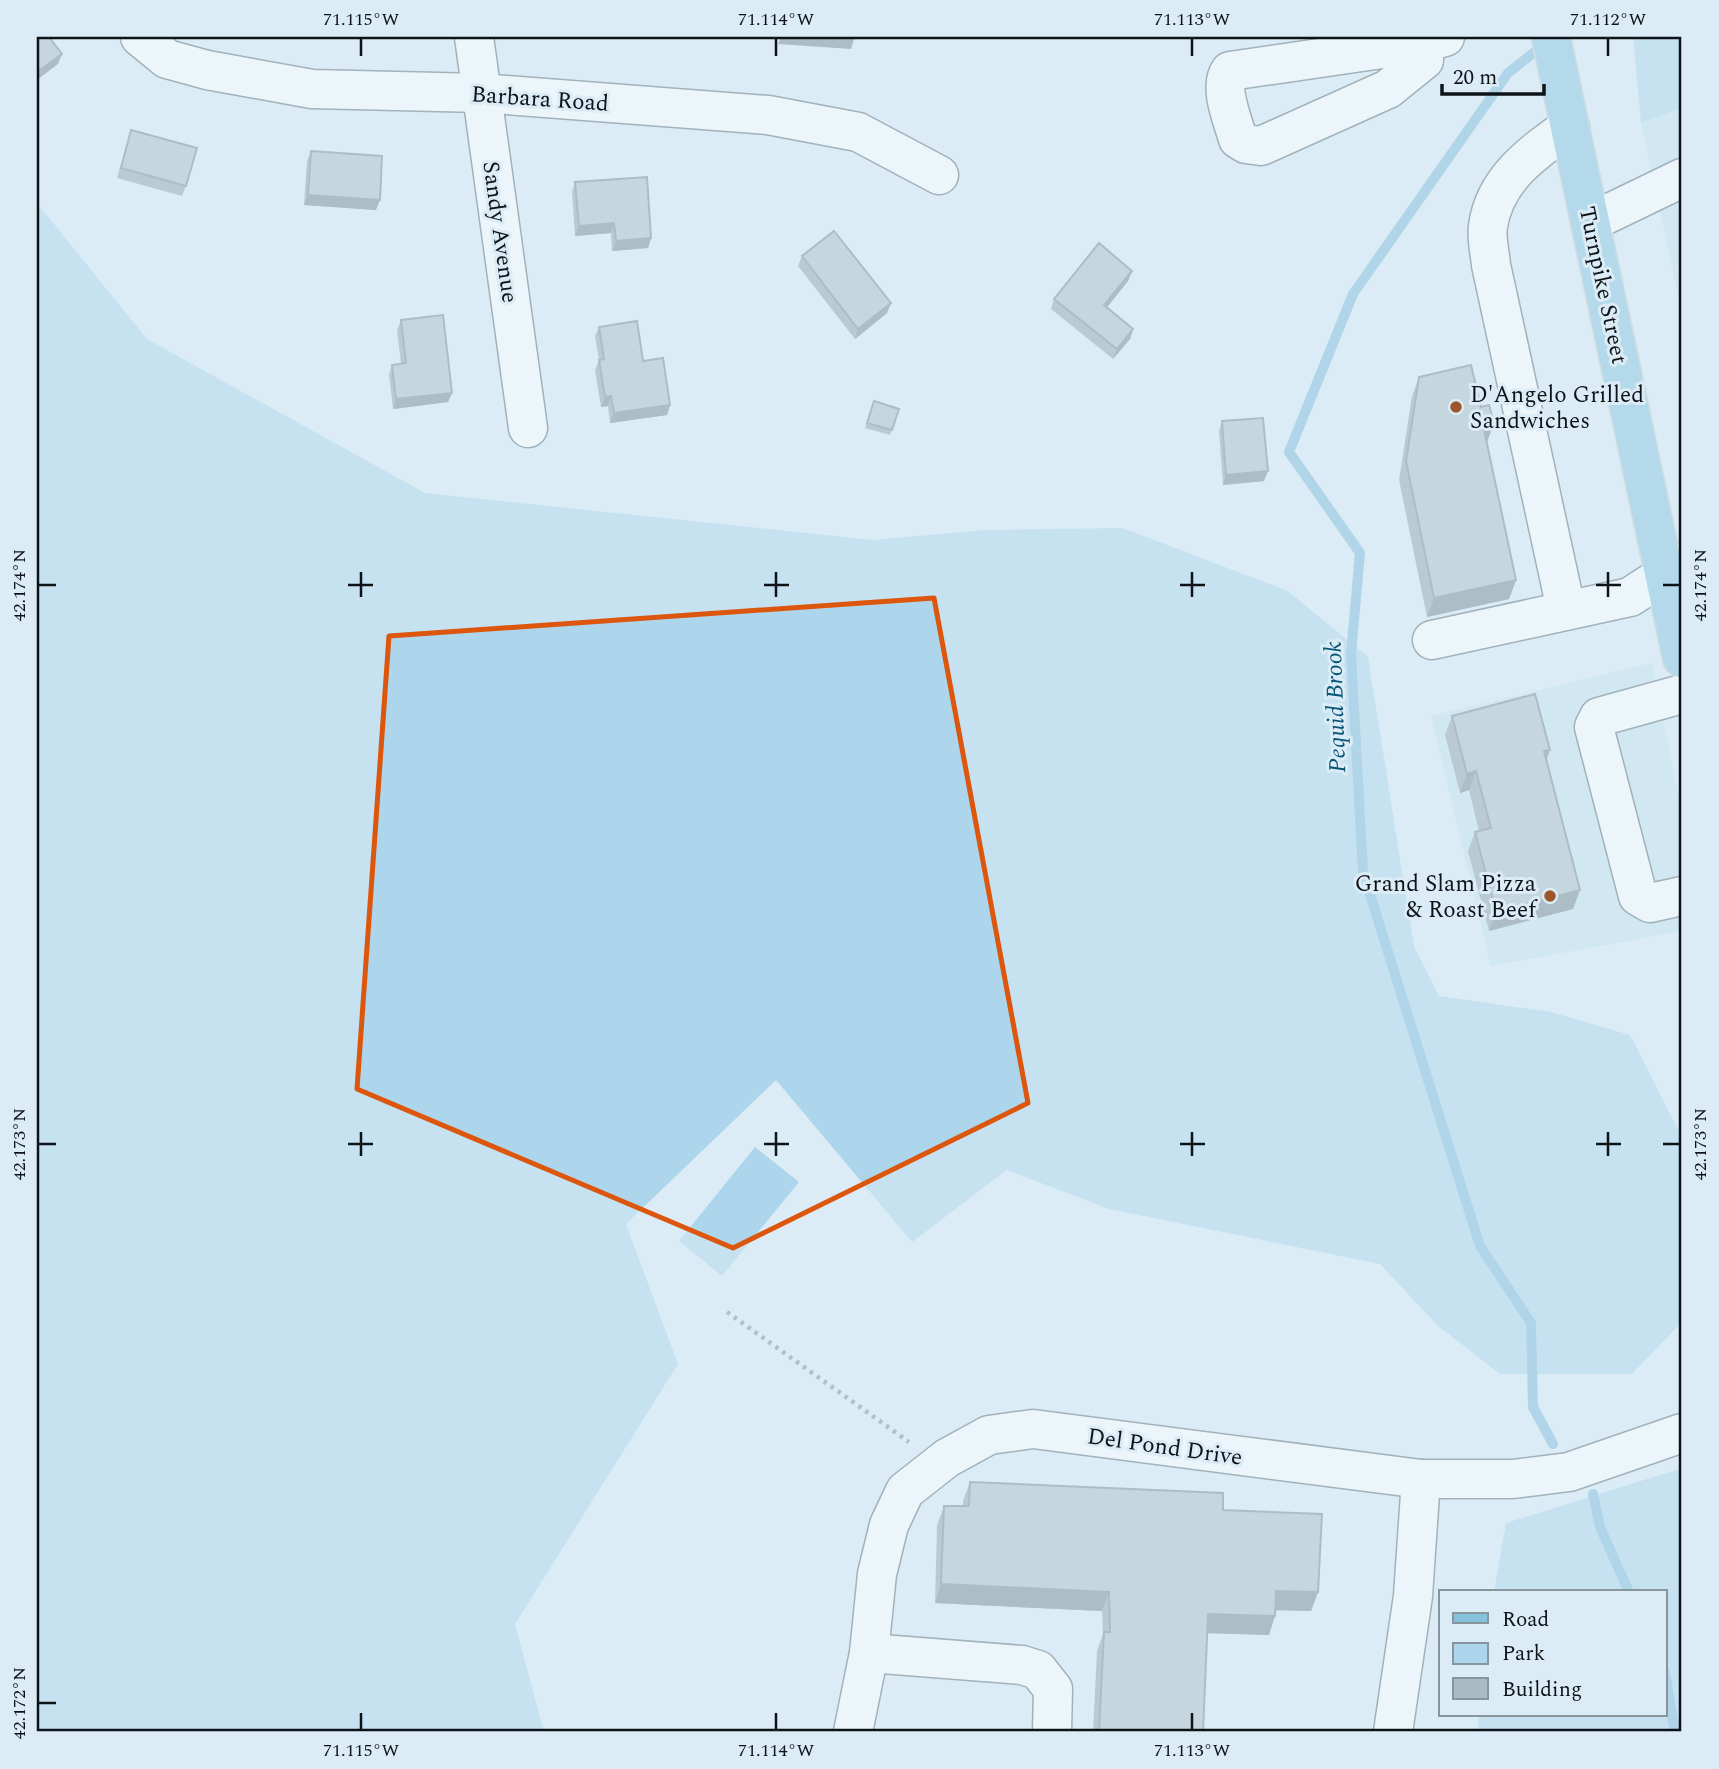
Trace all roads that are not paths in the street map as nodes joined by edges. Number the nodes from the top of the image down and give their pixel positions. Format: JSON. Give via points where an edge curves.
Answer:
{"nodes":[{"id":1,"x":140,"y":37,"type":"edge"},
{"id":2,"x":474,"y":37,"type":"edge"},
{"id":3,"x":1551,"y":37,"type":"edge"},
{"id":4,"x":1434,"y":40,"type":"edge"},
{"id":5,"x":481,"y":93,"type":"junction"},
{"id":6,"x":1570,"y":126,"type":"junction"},
{"id":7,"x":939,"y":175,"type":"dead end"},
{"id":8,"x":1682,"y":178,"type":"edge"},
{"id":9,"x":1591,"y":222,"type":"junction"},
{"id":10,"x":528,"y":428,"type":"dead end"},
{"id":11,"x":1674,"y":569,"type":"edge"},
{"id":12,"x":1566,"y":609,"type":"junction"},
{"id":13,"x":1432,"y":639,"type":"dead end"},
{"id":14,"x":1682,"y":658,"type":"edge"},
{"id":15,"x":1682,"y":694,"type":"edge"},
{"id":16,"x":1682,"y":896,"type":"edge"},
{"id":17,"x":1682,"y":1433,"type":"edge"},
{"id":18,"x":1421,"y":1479,"type":"junction"},
{"id":19,"x":869,"y":1653,"type":"junction"},
{"id":20,"x":853,"y":1732,"type":"edge"},
{"id":21,"x":1052,"y":1732,"type":"edge"},
{"id":22,"x":1393,"y":1732,"type":"edge"}],
"edges":[{"from":1,"to":5,"type":"street","name":"Barbara Road","via":[[167,59],[312,89]]},
{"from":2,"to":5,"type":"street","name":"Sandy Avenue"},
{"from":3,"to":6,"type":"main road","name":"Turnpike Street"},
{"from":4,"to":4,"type":"street","via":[[1424,60],[1388,89],[1261,146],[1238,139],[1226,90],[1230,71]]},
{"from":5,"to":7,"type":"street","name":"Barbara Road","via":[[768,115],[858,132]]},
{"from":5,"to":10,"type":"street","name":"Sandy Avenue"},
{"from":6,"to":9,"type":"main road","name":"Turnpike Street"},
{"from":6,"to":12,"type":"street","via":[[1527,156],[1500,190],[1488,227],[1491,265]]},
{"from":8,"to":9,"type":"street"},
{"from":9,"to":11,"type":"main road","name":"Turnpike Street"},
{"from":11,"to":12,"type":"street","via":[[1630,597]]},
{"from":11,"to":14,"type":"main road","name":"Turnpike Street"},
{"from":12,"to":13,"type":"street"},
{"from":15,"to":16,"type":"street","via":[[1599,717],[1594,727],[1638,896],[1650,903]]},
{"from":17,"to":18,"type":"street","name":"Del Pond Drive","via":[[1569,1472],[1513,1479]]},
{"from":18,"to":19,"type":"street","name":"Del Pond Drive","via":[[1033,1429],[989,1435],[947,1458],[905,1490],[889,1525],[877,1574]]},
{"from":18,"to":22,"type":"street","via":[[1413,1596]]},
{"from":19,"to":20,"type":"street","name":"Del Pond Drive"},
{"from":19,"to":21,"type":"street","via":[[1038,1670],[1054,1689]]}]}
